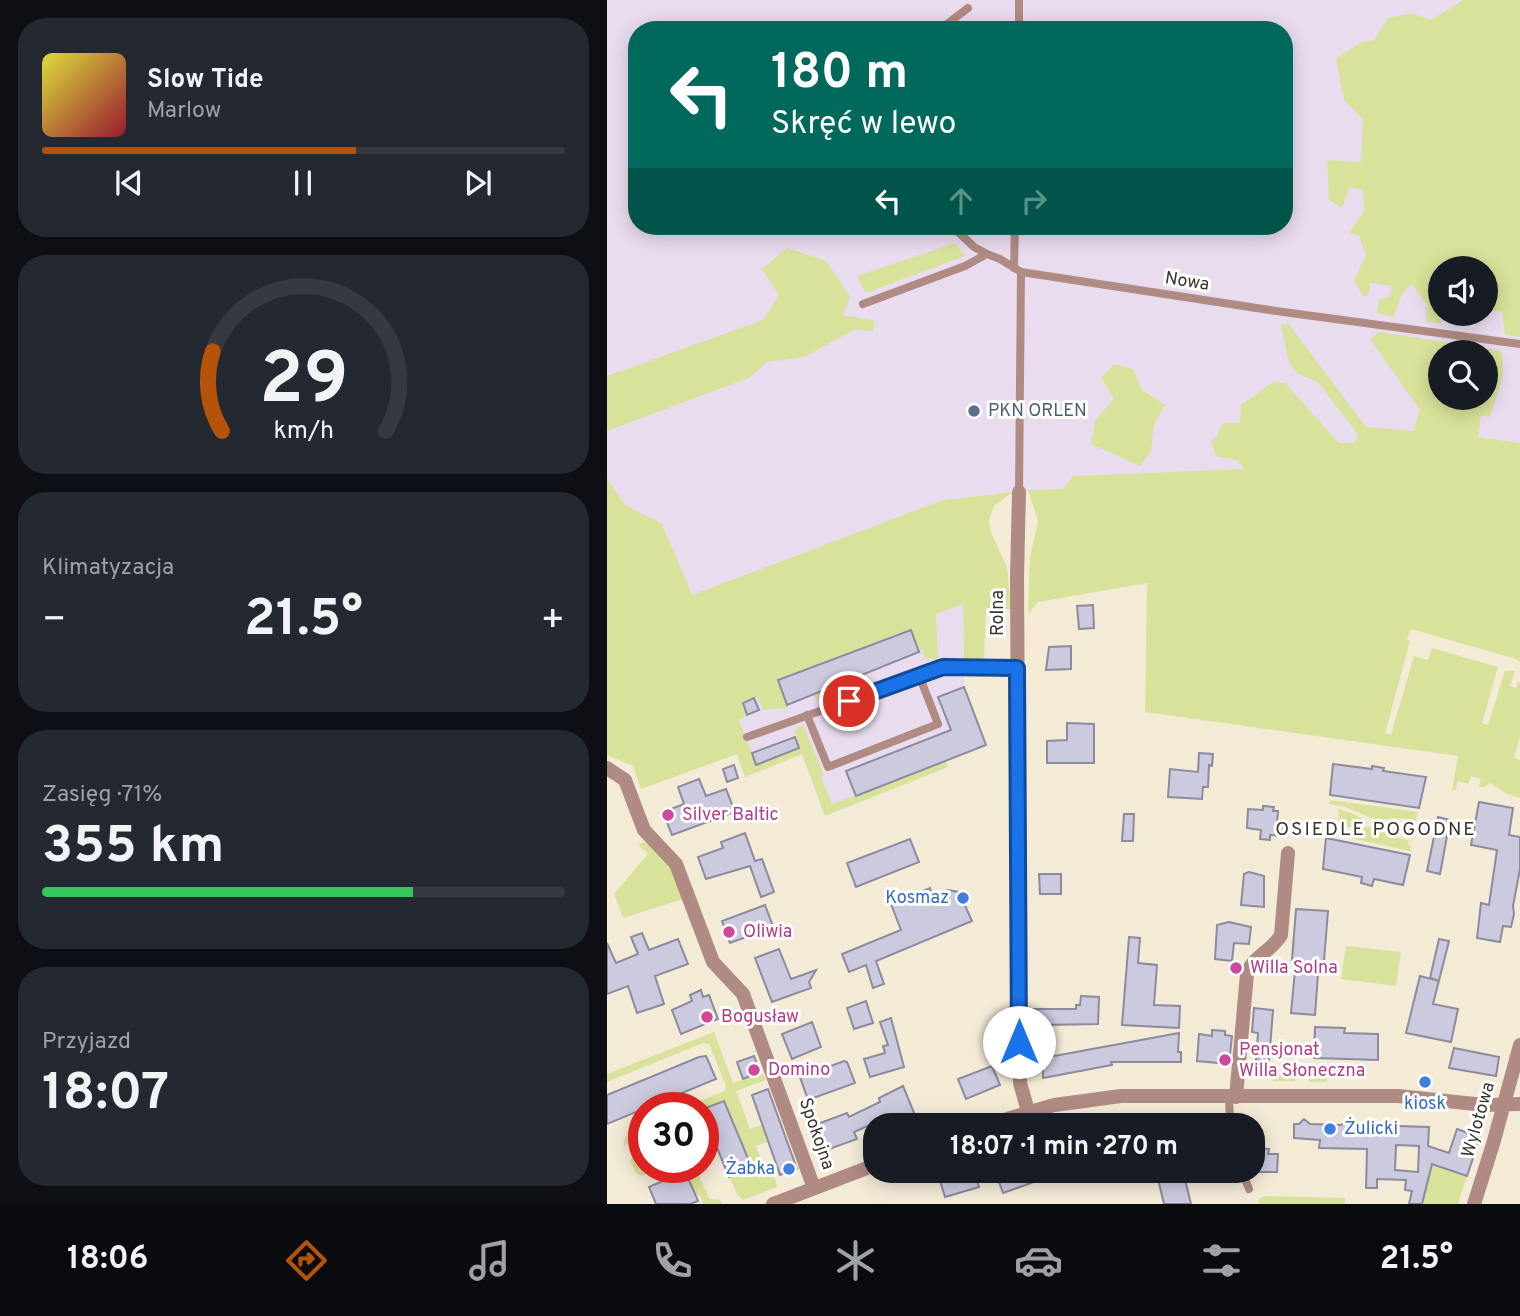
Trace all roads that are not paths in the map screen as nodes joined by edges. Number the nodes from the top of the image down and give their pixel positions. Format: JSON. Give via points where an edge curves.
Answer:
{"nodes":[{"id":1,"x":1019,"y":0,"type":"edge"},
{"id":2,"x":968,"y":8,"type":"dead end"},
{"id":3,"x":951,"y":21,"type":"edge"},
{"id":4,"x":1019,"y":21,"type":"edge"},
{"id":5,"x":961,"y":235,"type":"edge"},
{"id":6,"x":1015,"y":235,"type":"edge"},
{"id":7,"x":987,"y":254,"type":"junction"},
{"id":8,"x":1017,"y":270,"type":"junction"},
{"id":9,"x":863,"y":304,"type":"dead end"},
{"id":10,"x":1520,"y":344,"type":"edge"},
{"id":11,"x":1019,"y":492,"type":"joint"},
{"id":12,"x":1017,"y":668,"type":"junction"},
{"id":13,"x":919,"y":675,"type":"junction"},
{"id":14,"x":807,"y":715,"type":"junction"},
{"id":15,"x":747,"y":737,"type":"dead end"},
{"id":16,"x":607,"y":768,"type":"edge"},
{"id":17,"x":1288,"y":853,"type":"dead end"},
{"id":18,"x":1520,"y":1045,"type":"edge"},
{"id":19,"x":1232,"y":1097,"type":"junction"},
{"id":20,"x":1520,"y":1104,"type":"edge"},
{"id":21,"x":1504,"y":1105,"type":"junction"},
{"id":22,"x":1028,"y":1111,"type":"junction"},
{"id":23,"x":1022,"y":1113,"type":"edge"},
{"id":24,"x":1231,"y":1113,"type":"edge"},
{"id":25,"x":863,"y":1170,"type":"edge"},
{"id":26,"x":1247,"y":1183,"type":"edge"},
{"id":27,"x":814,"y":1188,"type":"junction"},
{"id":28,"x":1249,"y":1189,"type":"dead end"},
{"id":29,"x":797,"y":1200,"type":"edge"},
{"id":30,"x":773,"y":1204,"type":"edge"},
{"id":31,"x":1474,"y":1204,"type":"edge"}],
"edges":[{"from":1,"to":4,"type":"lane"},
{"from":2,"to":3,"type":"lane"},
{"from":5,"to":7,"type":"lane","name":"Nowa"},
{"from":6,"to":8,"type":"lane"},
{"from":7,"to":8,"type":"lane","name":"Nowa"},
{"from":7,"to":9,"type":"lane"},
{"from":8,"to":10,"type":"lane","name":"Nowa"},
{"from":8,"to":11,"type":"lane"},
{"from":11,"to":12,"type":"street","name":"Rolna"},
{"from":12,"to":13,"type":"lane","via":[[943,667]]},
{"from":12,"to":22,"type":"street","name":"Rolna","via":[[1020,1083]]},
{"from":13,"to":14,"type":"lane"},
{"from":13,"to":14,"type":"lane","via":[[938,723],[828,767]]},
{"from":14,"to":15,"type":"lane"},
{"from":16,"to":27,"type":"street","name":"Spokojna","via":[[625,780],[644,830],[676,864],[713,962],[743,994]]},
{"from":17,"to":19,"type":"street","via":[[1281,934],[1247,974]]},
{"from":18,"to":21,"type":"street","name":"Wylotowa"},
{"from":19,"to":21,"type":"street","via":[[1398,1096]]},
{"from":19,"to":22,"type":"street","via":[[1121,1096]]},
{"from":19,"to":24,"type":"lane"},
{"from":20,"to":21,"type":"street"},
{"from":21,"to":31,"type":"street","name":"Wylotowa"},
{"from":22,"to":23,"type":"street"},
{"from":25,"to":27,"type":"street"},
{"from":26,"to":28,"type":"lane"},
{"from":27,"to":29,"type":"street"},
{"from":29,"to":30,"type":"street"}]}
